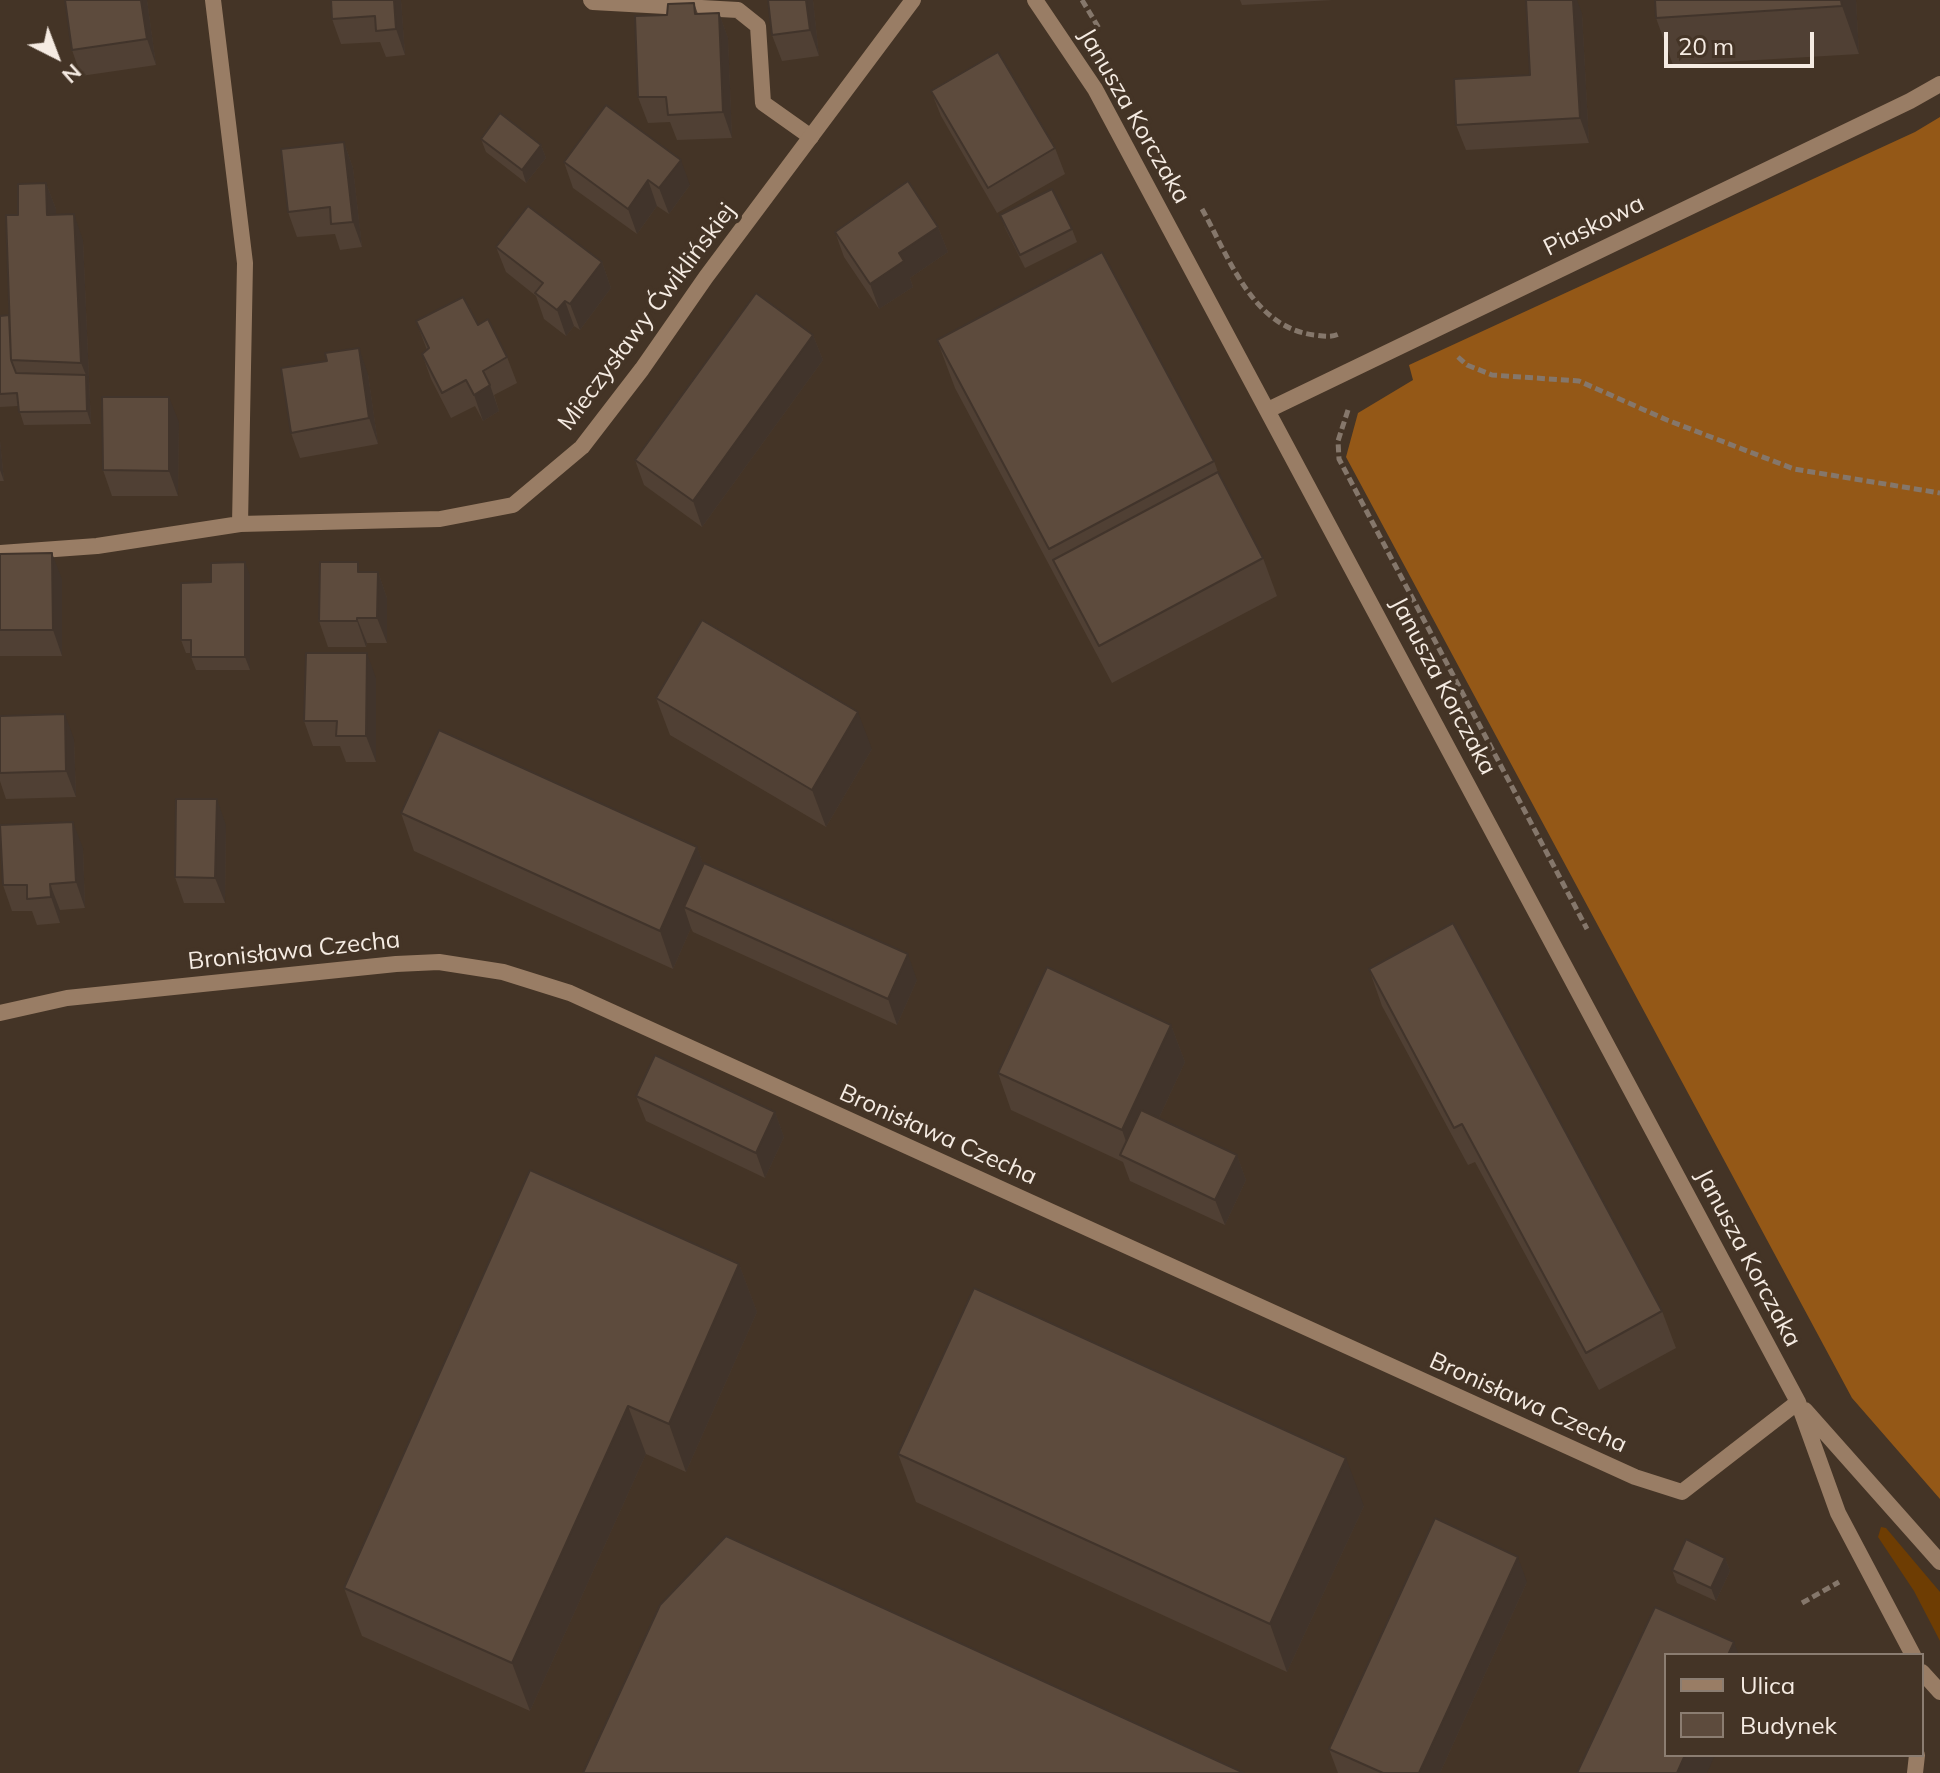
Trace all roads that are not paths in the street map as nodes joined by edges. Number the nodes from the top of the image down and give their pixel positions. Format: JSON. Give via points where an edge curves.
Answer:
{"nodes":[{"id":1,"x":213,"y":0,"type":"edge"},
{"id":2,"x":591,"y":0,"type":"edge"},
{"id":3,"x":913,"y":0,"type":"edge"},
{"id":4,"x":1035,"y":0,"type":"edge"},
{"id":5,"x":1940,"y":84,"type":"edge"},
{"id":6,"x":811,"y":137,"type":"junction"},
{"id":7,"x":1268,"y":410,"type":"junction"},
{"id":8,"x":240,"y":524,"type":"junction"},
{"id":9,"x":0,"y":553,"type":"edge"},
{"id":10,"x":0,"y":1013,"type":"edge"},
{"id":11,"x":1798,"y":1402,"type":"junction"},
{"id":12,"x":1933,"y":1549,"type":"edge"},
{"id":13,"x":1940,"y":1562,"type":"edge"},
{"id":14,"x":1912,"y":1653,"type":"edge"},
{"id":15,"x":1924,"y":1674,"type":"edge"},
{"id":16,"x":1940,"y":1692,"type":"edge"}],
"edges":[{"from":1,"to":8,"type":"street","via":[[245,263]]},
{"from":2,"to":6,"type":"street","via":[[738,10],[758,26],[763,103]]},
{"from":3,"to":6,"type":"street","name":"Mieczysławy Ćwiklińskiej"},
{"from":4,"to":7,"type":"street","name":"Janusza Korczaka","via":[[1095,89]]},
{"from":5,"to":7,"type":"street","name":"Piaskowa"},
{"from":6,"to":8,"type":"street","name":"Mieczysławy Ćwiklińskiej","via":[[582,447],[513,505],[440,519]]},
{"from":7,"to":11,"type":"street","name":"Janusza Korczaka"},
{"from":8,"to":9,"type":"street","name":"Mieczysławy Ćwiklińskiej","via":[[97,546]]},
{"from":10,"to":11,"type":"street","name":"Bronisława Czecha","via":[[67,998],[396,964],[439,962],[503,972],[570,993],[1635,1477],[1682,1492]]},
{"from":11,"to":12,"type":"street","name":"Janusza Korczaka"},
{"from":11,"to":14,"type":"street","name":"Janusza Korczaka","via":[[1838,1513]]},
{"from":12,"to":13,"type":"street","name":"Janusza Korczaka"},
{"from":15,"to":16,"type":"street"}]}
